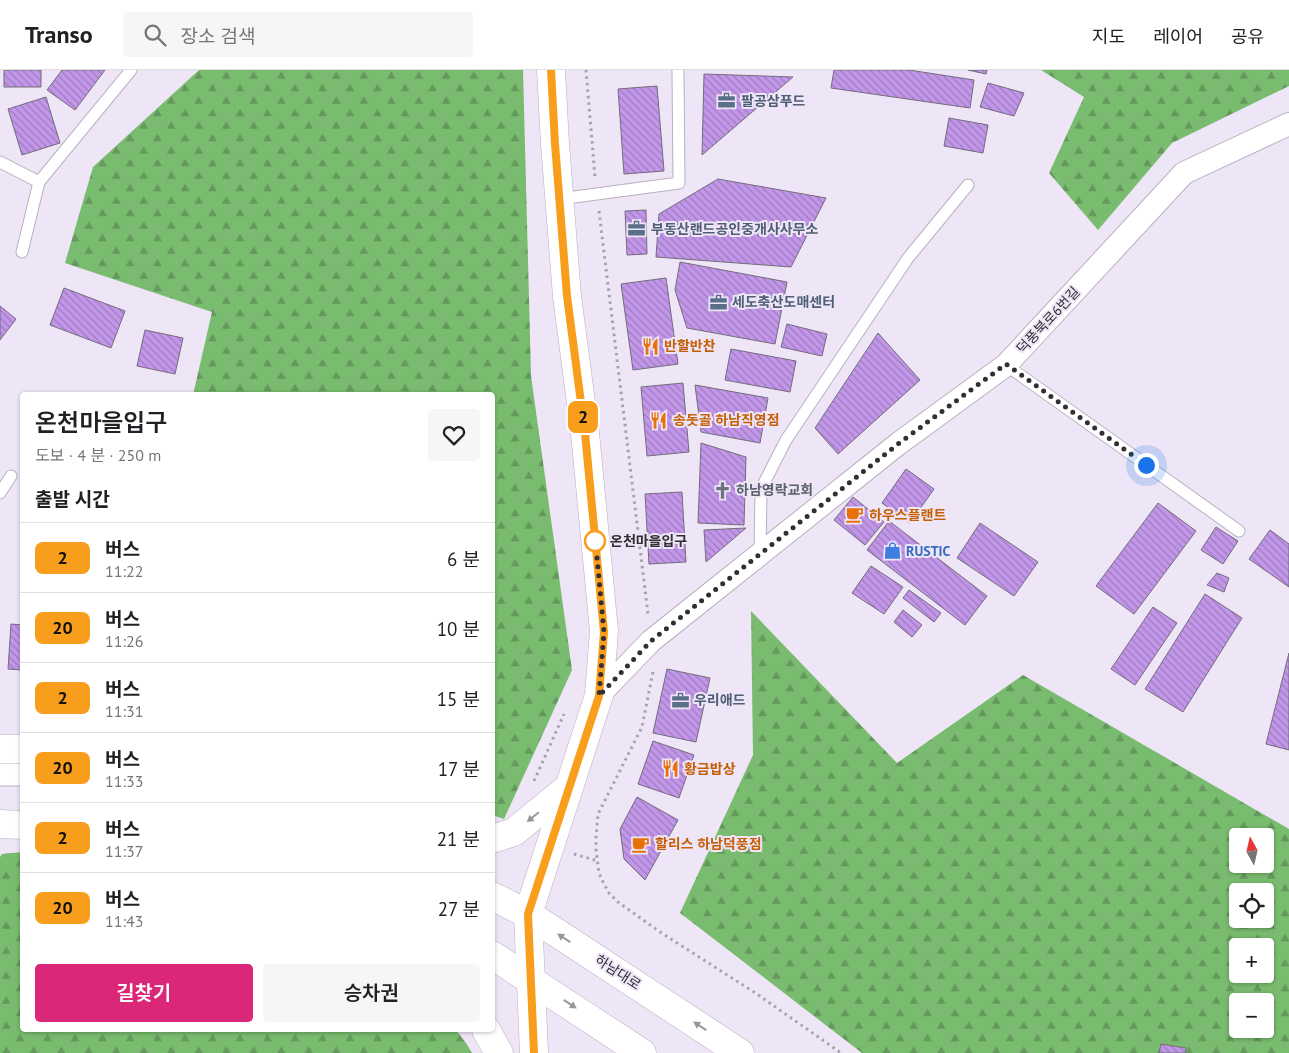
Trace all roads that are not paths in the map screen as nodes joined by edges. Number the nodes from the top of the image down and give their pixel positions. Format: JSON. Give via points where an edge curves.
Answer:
{"nodes":[{"id":1,"x":131,"y":70,"type":"edge"},
{"id":2,"x":552,"y":70,"type":"edge"},
{"id":3,"x":678,"y":70,"type":"edge"},
{"id":4,"x":1289,"y":124,"type":"edge"},
{"id":5,"x":0,"y":162,"type":"edge"},
{"id":6,"x":39,"y":182,"type":"junction"},
{"id":7,"x":968,"y":185,"type":"dead end"},
{"id":8,"x":559,"y":199,"type":"junction"},
{"id":9,"x":22,"y":252,"type":"dead end"},
{"id":10,"x":1006,"y":364,"type":"junction"},
{"id":11,"x":11,"y":476,"type":"dead end"},
{"id":12,"x":0,"y":493,"type":"edge"},
{"id":13,"x":1239,"y":531,"type":"dead end"},
{"id":14,"x":760,"y":555,"type":"junction"},
{"id":15,"x":599,"y":696,"type":"junction"},
{"id":16,"x":0,"y":749,"type":"edge"},
{"id":17,"x":20,"y":749,"type":"edge"},
{"id":18,"x":0,"y":769,"type":"edge"},
{"id":19,"x":20,"y":769,"type":"edge"},
{"id":20,"x":0,"y":780,"type":"edge"},
{"id":21,"x":20,"y":780,"type":"edge"},
{"id":22,"x":569,"y":787,"type":"junction"},
{"id":23,"x":0,"y":824,"type":"edge"},
{"id":24,"x":20,"y":825,"type":"edge"},
{"id":25,"x":495,"y":838,"type":"edge"},
{"id":26,"x":495,"y":898,"type":"edge"},
{"id":27,"x":528,"y":914,"type":"junction"},
{"id":28,"x":495,"y":957,"type":"edge"},
{"id":29,"x":530,"y":978,"type":"junction"},
{"id":30,"x":487,"y":1032,"type":"edge"},
{"id":31,"x":499,"y":1053,"type":"edge"},
{"id":32,"x":534,"y":1053,"type":"edge"},
{"id":33,"x":642,"y":1053,"type":"edge"},
{"id":34,"x":740,"y":1053,"type":"edge"}],
"edges":[{"from":1,"to":6,"type":"lane"},
{"from":2,"to":8,"type":"street"},
{"from":3,"to":8,"type":"lane","via":[[679,183]]},
{"from":4,"to":10,"type":"street","name":"덕풍북로6번길","via":[[1184,173]]},
{"from":5,"to":6,"type":"lane"},
{"from":6,"to":9,"type":"lane"},
{"from":7,"to":14,"type":"lane","via":[[908,258],[786,440],[761,490]]},
{"from":8,"to":15,"type":"street","via":[[604,632]]},
{"from":10,"to":13,"type":"lane"},
{"from":10,"to":14,"type":"street","name":"덕풍북로6번길","via":[[898,444]]},
{"from":11,"to":12,"type":"lane"},
{"from":14,"to":15,"type":"street","name":"덕풍북로6번길","via":[[651,641]]},
{"from":15,"to":22,"type":"street"},
{"from":16,"to":17,"type":"street"},
{"from":18,"to":19,"type":"lane"},
{"from":20,"to":21,"type":"lane"},
{"from":22,"to":25,"type":"street","one_way":true,"via":[[514,832]]},
{"from":22,"to":27,"type":"street"},
{"from":23,"to":24,"type":"street"},
{"from":26,"to":27,"type":"street","name":"하남대로"},
{"from":27,"to":29,"type":"street"},
{"from":34,"to":27,"type":"street","name":"하남대로","one_way":true},
{"from":28,"to":29,"type":"street"},
{"from":29,"to":32,"type":"street"},
{"from":29,"to":33,"type":"street","one_way":true},
{"from":30,"to":31,"type":"street"}]}
